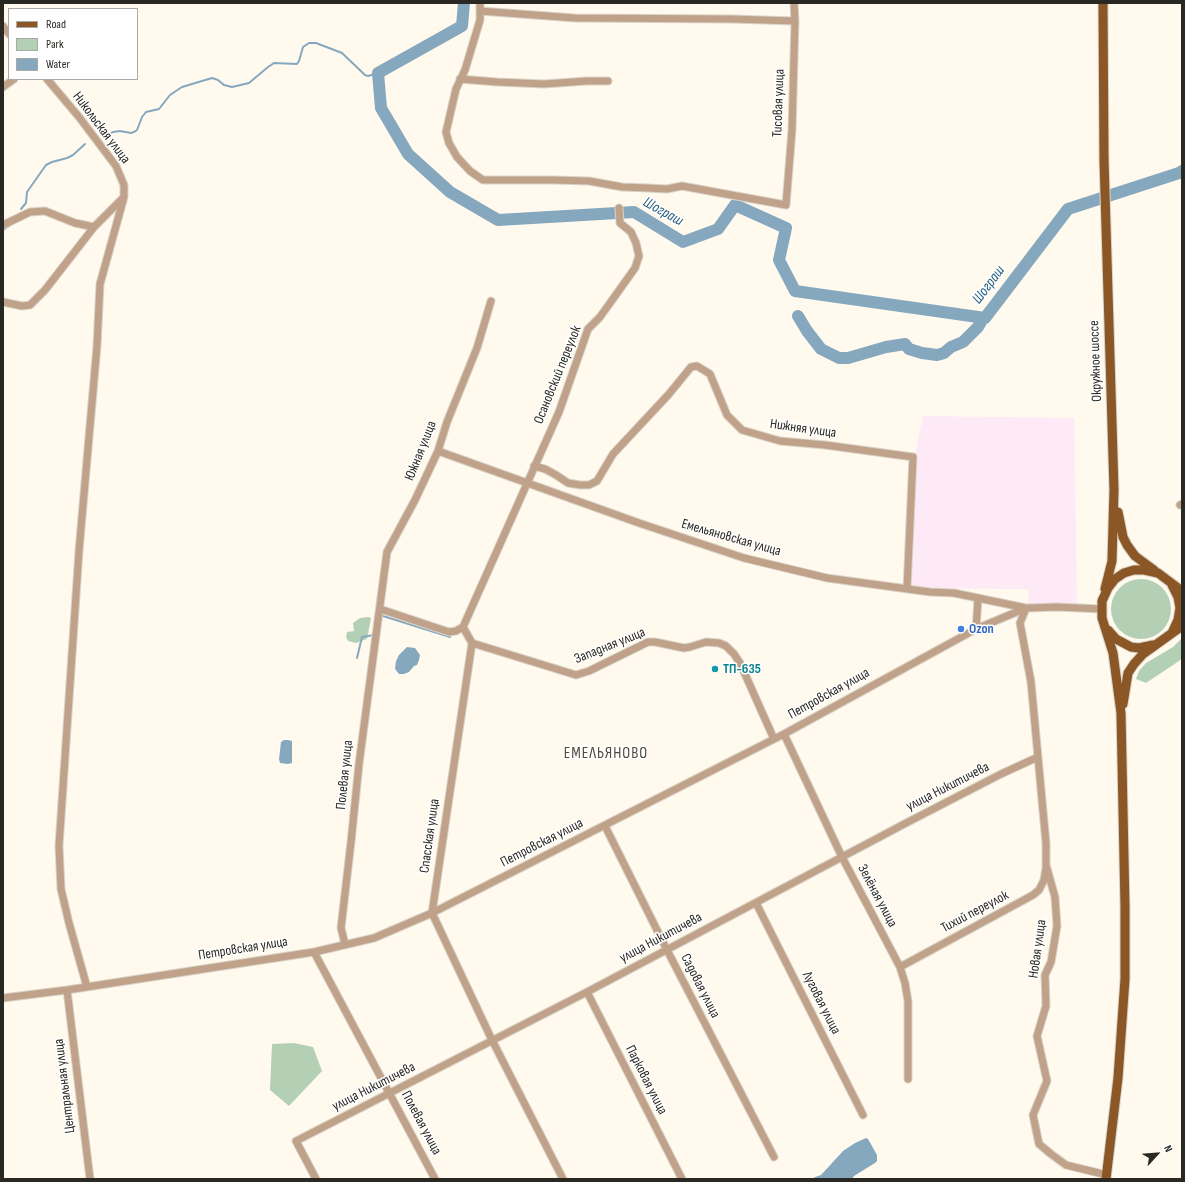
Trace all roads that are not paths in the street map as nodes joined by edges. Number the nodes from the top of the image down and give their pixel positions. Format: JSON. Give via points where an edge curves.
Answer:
{"nodes":[{"id":1,"x":480,"y":3,"type":"edge"},
{"id":2,"x":794,"y":3,"type":"edge"},
{"id":3,"x":1103,"y":3,"type":"edge"},
{"id":4,"x":480,"y":11,"type":"junction"},
{"id":5,"x":795,"y":22,"type":"junction"},
{"id":6,"x":460,"y":79,"type":"junction"},
{"id":7,"x":13,"y":80,"type":"edge"},
{"id":8,"x":48,"y":80,"type":"edge"},
{"id":9,"x":608,"y":82,"type":"dead end"},
{"id":10,"x":3,"y":87,"type":"edge"},
{"id":11,"x":124,"y":197,"type":"junction"},
{"id":12,"x":619,"y":208,"type":"dead end"},
{"id":13,"x":3,"y":225,"type":"edge"},
{"id":14,"x":94,"y":227,"type":"junction"},
{"id":15,"x":491,"y":301,"type":"dead end"},
{"id":16,"x":3,"y":302,"type":"edge"},
{"id":17,"x":438,"y":451,"type":"junction"},
{"id":18,"x":534,"y":466,"type":"junction"},
{"id":19,"x":526,"y":482,"type":"junction"},
{"id":20,"x":1114,"y":490,"type":"junction"},
{"id":21,"x":1158,"y":573,"type":"junction"},
{"id":22,"x":1170,"y":582,"type":"junction"},
{"id":23,"x":906,"y":589,"type":"junction"},
{"id":24,"x":1182,"y":591,"type":"edge"},
{"id":25,"x":978,"y":599,"type":"junction"},
{"id":26,"x":1026,"y":608,"type":"junction"},
{"id":27,"x":380,"y":609,"type":"junction"},
{"id":28,"x":1102,"y":609,"type":"junction"},
{"id":29,"x":1182,"y":626,"type":"edge"},
{"id":30,"x":463,"y":627,"type":"junction"},
{"id":31,"x":976,"y":629,"type":"junction"},
{"id":32,"x":1167,"y":638,"type":"junction"},
{"id":33,"x":472,"y":643,"type":"junction"},
{"id":34,"x":1156,"y":644,"type":"junction"},
{"id":35,"x":1122,"y":713,"type":"junction"},
{"id":36,"x":784,"y":734,"type":"junction"},
{"id":37,"x":774,"y":739,"type":"junction"},
{"id":38,"x":1038,"y":757,"type":"junction"},
{"id":39,"x":605,"y":826,"type":"junction"},
{"id":40,"x":842,"y":857,"type":"junction"},
{"id":41,"x":1046,"y":866,"type":"junction"},
{"id":42,"x":756,"y":903,"type":"junction"},
{"id":43,"x":432,"y":913,"type":"junction"},
{"id":44,"x":345,"y":944,"type":"junction"},
{"id":45,"x":667,"y":950,"type":"junction"},
{"id":46,"x":314,"y":952,"type":"junction"},
{"id":47,"x":900,"y":966,"type":"junction"},
{"id":48,"x":87,"y":987,"type":"junction"},
{"id":49,"x":67,"y":990,"type":"junction"},
{"id":50,"x":587,"y":992,"type":"junction"},
{"id":51,"x":3,"y":998,"type":"edge"},
{"id":52,"x":492,"y":1040,"type":"junction"},
{"id":53,"x":908,"y":1079,"type":"dead end"},
{"id":54,"x":391,"y":1094,"type":"junction"},
{"id":55,"x":863,"y":1115,"type":"dead end"},
{"id":56,"x":774,"y":1157,"type":"dead end"},
{"id":57,"x":1106,"y":1177,"type":"edge"},
{"id":58,"x":90,"y":1179,"type":"edge"},
{"id":59,"x":316,"y":1179,"type":"edge"},
{"id":60,"x":435,"y":1179,"type":"edge"},
{"id":61,"x":563,"y":1179,"type":"edge"},
{"id":62,"x":682,"y":1179,"type":"edge"}],
"edges":[{"from":1,"to":4,"type":"street"},
{"from":2,"to":5,"type":"street","name":"Тисовая улица"},
{"from":3,"to":20,"type":"main road","name":"Окружное шоссе","via":[[1104,160]]},
{"from":4,"to":5,"type":"street","via":[[575,18]]},
{"from":4,"to":6,"type":"street","via":[[480,20]]},
{"from":5,"to":6,"type":"street","name":"Тисовая улица","via":[[792,130],[786,205],[682,186],[667,189],[553,180],[483,180],[470,172],[457,157],[446,132]]},
{"from":6,"to":9,"type":"street","via":[[544,84]]},
{"from":7,"to":10,"type":"street"},
{"from":8,"to":11,"type":"street","name":"Никольская улица","via":[[79,116],[116,166],[124,185]]},
{"from":11,"to":14,"type":"street"},
{"from":11,"to":48,"type":"street","via":[[100,284],[60,823],[61,889]]},
{"from":12,"to":18,"type":"street","name":"Осановский переулок","via":[[620,223],[631,232],[639,256],[635,268],[600,317],[588,329],[558,412]]},
{"from":13,"to":14,"type":"street","via":[[30,212],[45,211]]},
{"from":14,"to":16,"type":"street","via":[[45,290],[30,305]]},
{"from":15,"to":17,"type":"street","name":"Южная улица","via":[[477,348]]},
{"from":17,"to":19,"type":"street","name":"Емельяновская улица"},
{"from":17,"to":27,"type":"street","name":"Южная улица","via":[[387,552]]},
{"from":18,"to":19,"type":"street","name":"Осановский переулок"},
{"from":18,"to":23,"type":"street","name":"Нижняя улица","via":[[556,475],[568,484],[589,485],[597,481],[613,454],[691,367],[697,366],[710,374],[727,415],[742,430],[780,441],[913,457]]},
{"from":19,"to":23,"type":"street","name":"Емельяновская улица","via":[[744,558],[827,578]]},
{"from":19,"to":30,"type":"street"},
{"from":20,"to":21,"type":"main road","name":"Окружное шоссе","via":[[1120,528],[1127,545],[1135,556]]},
{"from":20,"to":28,"type":"main road","name":"Окружное шоссе","via":[[1112,561]]},
{"from":21,"to":22,"type":"main road","name":"Окружное шоссе"},
{"from":21,"to":28,"type":"main road","via":[[1139,570],[1124,574],[1111,583],[1105,594]]},
{"from":22,"to":24,"type":"main road","name":"Окружное шоссе"},
{"from":22,"to":32,"type":"main road","via":[[1178,597],[1180,608],[1175,627]]},
{"from":23,"to":25,"type":"street","name":"Емельяновская улица","via":[[954,593]]},
{"from":25,"to":26,"type":"street","name":"Емельяновская улица"},
{"from":25,"to":31,"type":"street"},
{"from":26,"to":28,"type":"street","name":"Петровская улица"},
{"from":26,"to":31,"type":"street","name":"Петровская улица"},
{"from":26,"to":38,"type":"street","name":"Новая улица","via":[[1020,624],[1031,682]]},
{"from":27,"to":30,"type":"street","via":[[449,632]]},
{"from":27,"to":44,"type":"street","name":"Полевая улица","via":[[359,764],[341,928]]},
{"from":28,"to":34,"type":"main road","via":[[1108,631],[1125,645],[1139,648]]},
{"from":28,"to":35,"type":"main road","via":[[1113,653]]},
{"from":29,"to":32,"type":"main road"},
{"from":30,"to":33,"type":"street"},
{"from":31,"to":36,"type":"street","name":"Петровская улица"},
{"from":32,"to":34,"type":"main road"},
{"from":33,"to":37,"type":"street","name":"Западная улица","via":[[576,675],[648,642],[684,648],[706,642],[719,643],[726,646],[740,663]]},
{"from":33,"to":43,"type":"street","name":"Спасская улица"},
{"from":34,"to":35,"type":"main road","via":[[1130,668]]},
{"from":35,"to":57,"type":"main road","via":[[1125,979],[1118,1078]]},
{"from":36,"to":37,"type":"street","name":"Петровская улица"},
{"from":36,"to":40,"type":"street","name":"Зелёная улица"},
{"from":37,"to":39,"type":"street","name":"Петровская улица"},
{"from":38,"to":40,"type":"street","name":"улица Никитичева"},
{"from":38,"to":41,"type":"street","name":"Новая улица"},
{"from":39,"to":43,"type":"street","name":"Петровская улица"},
{"from":39,"to":45,"type":"street","name":"Садовая улица"},
{"from":40,"to":42,"type":"street","name":"улица Никитичева"},
{"from":40,"to":47,"type":"street","name":"Зелёная улица"},
{"from":41,"to":47,"type":"street","name":"Тихий переулок","via":[[1044,880],[1033,895]]},
{"from":41,"to":57,"type":"street","name":"Новая улица","via":[[1055,897],[1056,926],[1051,962],[1046,975],[1046,1006],[1037,1036],[1047,1081],[1033,1115],[1039,1144],[1066,1165]]},
{"from":42,"to":45,"type":"street","name":"улица Никитичева"},
{"from":42,"to":55,"type":"street","name":"Луговая улица"},
{"from":43,"to":44,"type":"street","name":"Петровская улица","via":[[374,938]]},
{"from":43,"to":52,"type":"street"},
{"from":44,"to":46,"type":"street","name":"Петровская улица"},
{"from":45,"to":50,"type":"street","name":"улица Никитичева"},
{"from":45,"to":56,"type":"street","name":"Садовая улица"},
{"from":46,"to":48,"type":"street","name":"Петровская улица"},
{"from":46,"to":54,"type":"street","name":"Полевая улица"},
{"from":47,"to":53,"type":"street","name":"Зелёная улица","via":[[908,1001]]},
{"from":48,"to":49,"type":"street","name":"Петровская улица"},
{"from":49,"to":51,"type":"street","name":"Петровская улица"},
{"from":49,"to":58,"type":"street","name":"Центральная улица"},
{"from":50,"to":52,"type":"street","name":"улица Никитичева"},
{"from":50,"to":62,"type":"street","name":"Парковая улица"},
{"from":52,"to":54,"type":"street","name":"улица Никитичева"},
{"from":52,"to":61,"type":"street"},
{"from":54,"to":59,"type":"street","name":"улица Никитичева","via":[[296,1141]]},
{"from":54,"to":60,"type":"street","name":"Полевая улица"}]}
